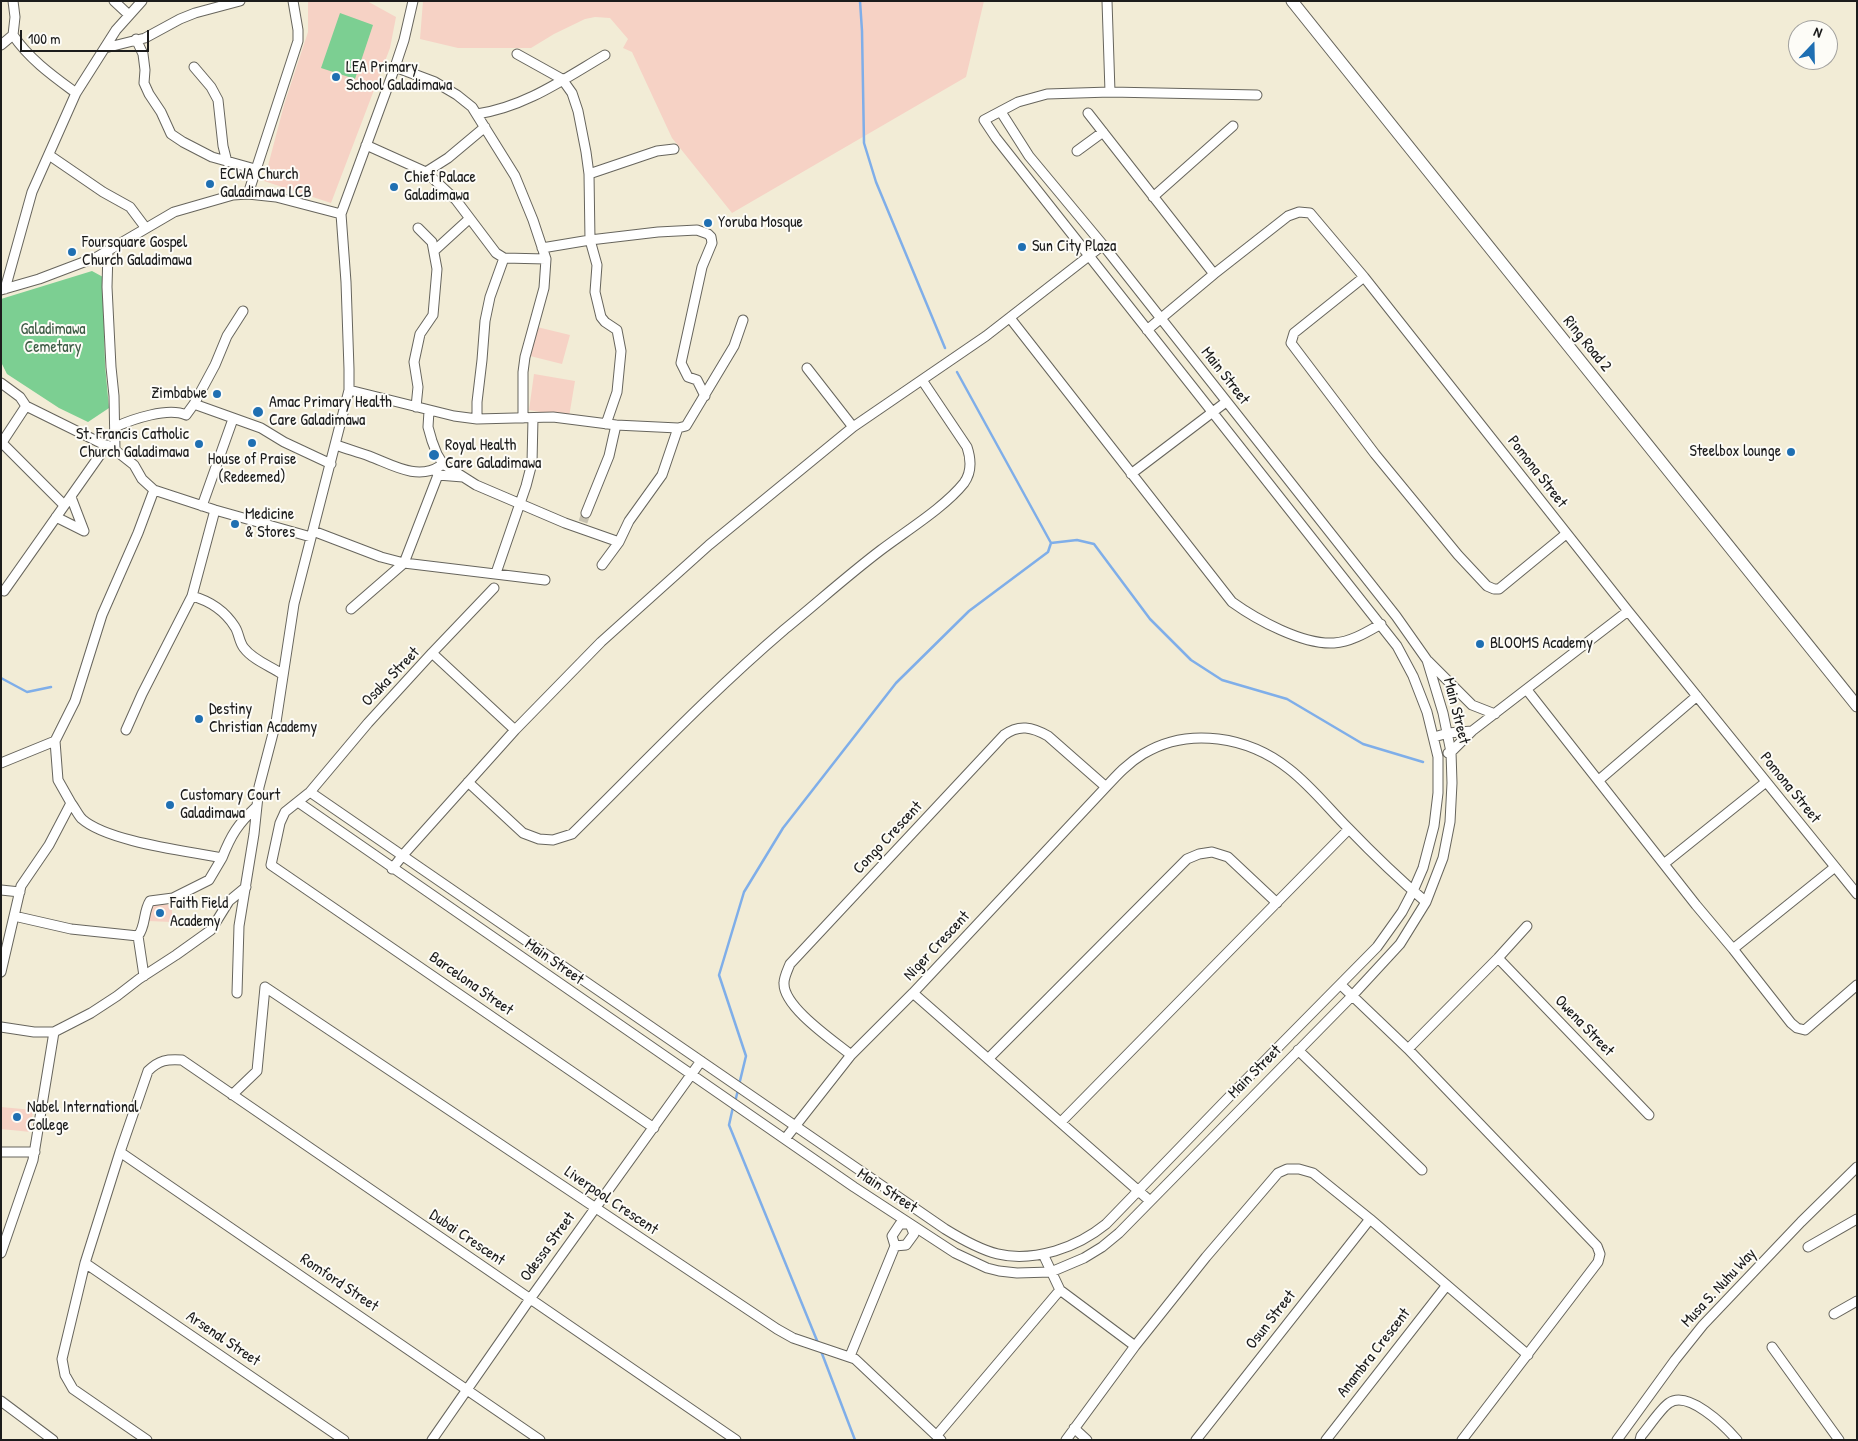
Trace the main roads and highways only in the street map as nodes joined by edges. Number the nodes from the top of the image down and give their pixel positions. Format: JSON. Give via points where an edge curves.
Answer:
{"nodes":[{"id":1,"x":1292,"y":1,"type":"edge"},
{"id":2,"x":1857,"y":706,"type":"edge"}],
"edges":[{"from":1,"to":2,"type":"main road","name":"Ring Road 2"}]}
